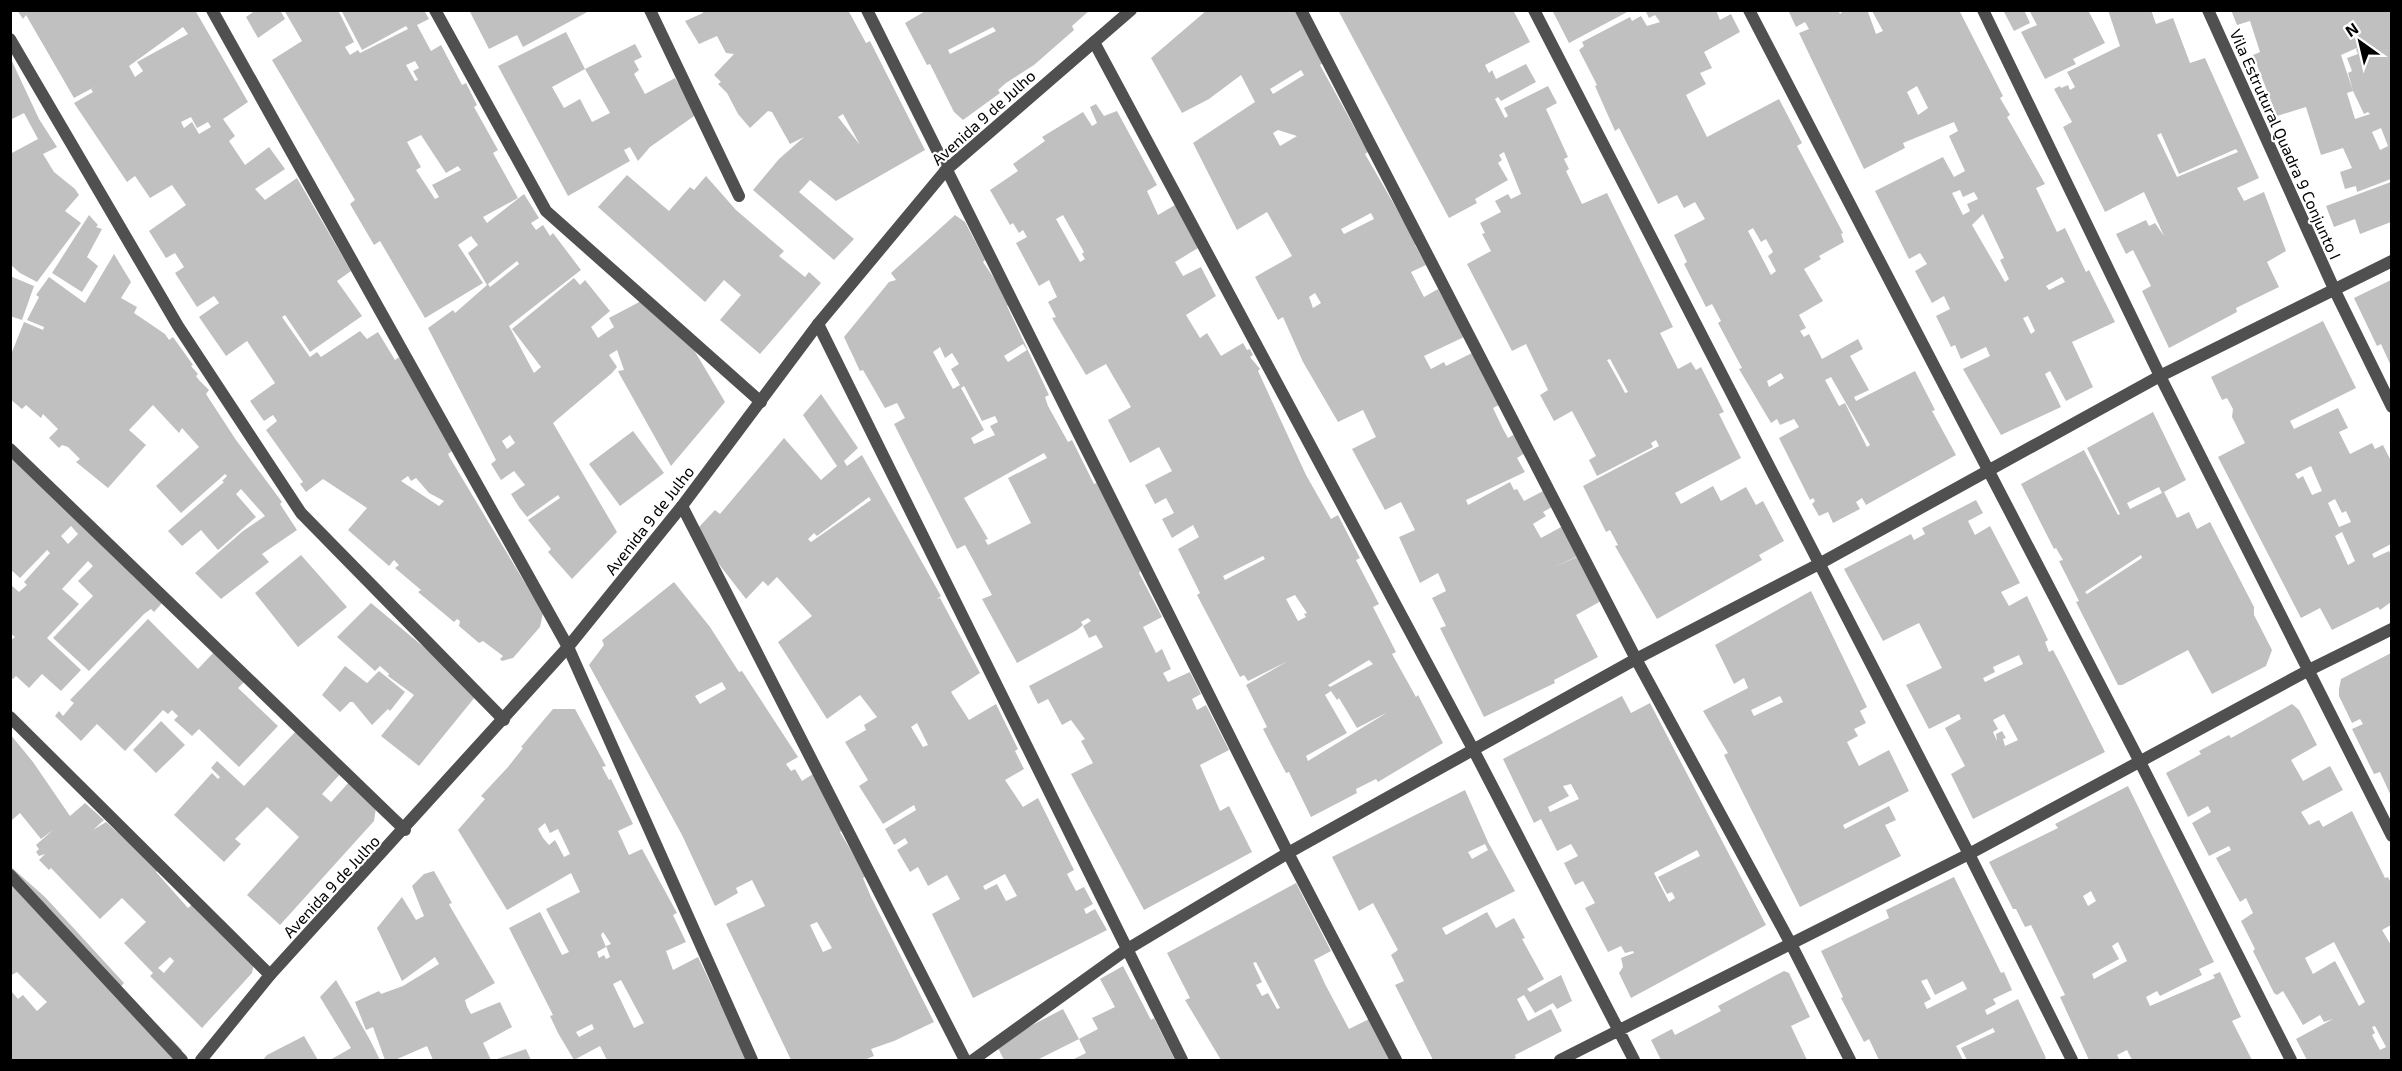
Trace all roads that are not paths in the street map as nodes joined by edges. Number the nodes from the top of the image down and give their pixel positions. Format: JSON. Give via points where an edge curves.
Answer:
{"nodes":[{"id":1,"x":212,"y":10,"type":"edge"},
{"id":2,"x":435,"y":10,"type":"edge"},
{"id":3,"x":650,"y":10,"type":"edge"},
{"id":4,"x":867,"y":10,"type":"edge"},
{"id":5,"x":1301,"y":10,"type":"edge"},
{"id":6,"x":1534,"y":10,"type":"edge"},
{"id":7,"x":1749,"y":10,"type":"edge"},
{"id":8,"x":1983,"y":10,"type":"edge"},
{"id":9,"x":2208,"y":10,"type":"edge"},
{"id":10,"x":1124,"y":12,"type":"edge"},
{"id":11,"x":10,"y":39,"type":"edge"},
{"id":12,"x":1094,"y":42,"type":"junction"},
{"id":13,"x":946,"y":170,"type":"junction"},
{"id":14,"x":739,"y":196,"type":"dead end"},
{"id":15,"x":2391,"y":261,"type":"edge"},
{"id":16,"x":2335,"y":291,"type":"junction"},
{"id":17,"x":818,"y":324,"type":"junction"},
{"id":18,"x":2160,"y":376,"type":"junction"},
{"id":19,"x":761,"y":402,"type":"junction"},
{"id":20,"x":2391,"y":407,"type":"edge"},
{"id":21,"x":10,"y":449,"type":"edge"},
{"id":22,"x":1988,"y":472,"type":"junction"},
{"id":23,"x":682,"y":506,"type":"junction"},
{"id":24,"x":1819,"y":564,"type":"junction"},
{"id":25,"x":2391,"y":629,"type":"edge"},
{"id":26,"x":568,"y":647,"type":"junction"},
{"id":27,"x":1636,"y":659,"type":"junction"},
{"id":28,"x":2309,"y":670,"type":"junction"},
{"id":29,"x":10,"y":717,"type":"edge"},
{"id":30,"x":504,"y":720,"type":"junction"},
{"id":31,"x":1473,"y":749,"type":"junction"},
{"id":32,"x":2140,"y":762,"type":"junction"},
{"id":33,"x":405,"y":830,"type":"junction"},
{"id":34,"x":2391,"y":836,"type":"edge"},
{"id":35,"x":1288,"y":854,"type":"junction"},
{"id":36,"x":1969,"y":854,"type":"junction"},
{"id":37,"x":10,"y":875,"type":"edge"},
{"id":38,"x":1791,"y":944,"type":"junction"},
{"id":39,"x":1126,"y":950,"type":"junction"},
{"id":40,"x":270,"y":975,"type":"junction"},
{"id":41,"x":1618,"y":1029,"type":"junction"},
{"id":42,"x":182,"y":1060,"type":"edge"},
{"id":43,"x":201,"y":1060,"type":"edge"},
{"id":44,"x":752,"y":1060,"type":"edge"},
{"id":45,"x":965,"y":1060,"type":"edge"},
{"id":46,"x":973,"y":1060,"type":"edge"},
{"id":47,"x":1182,"y":1060,"type":"edge"},
{"id":48,"x":1396,"y":1060,"type":"edge"},
{"id":49,"x":1560,"y":1060,"type":"edge"},
{"id":50,"x":1634,"y":1060,"type":"edge"},
{"id":51,"x":1850,"y":1060,"type":"edge"},
{"id":52,"x":2072,"y":1060,"type":"edge"},
{"id":53,"x":2291,"y":1060,"type":"edge"}],
"edges":[{"from":1,"to":26,"type":"street"},
{"from":2,"to":19,"type":"street","via":[[546,211]]},
{"from":3,"to":14,"type":"street"},
{"from":4,"to":13,"type":"street"},
{"from":5,"to":27,"type":"street"},
{"from":6,"to":24,"type":"street"},
{"from":7,"to":22,"type":"street"},
{"from":8,"to":18,"type":"street"},
{"from":9,"to":16,"type":"street","name":"Vila Estrutural Quadra 9 Conjunto I"},
{"from":10,"to":12,"type":"street","name":"Avenida 9 de Julho"},
{"from":11,"to":30,"type":"street","via":[[178,326],[301,513]]},
{"from":12,"to":13,"type":"street","name":"Avenida 9 de Julho"},
{"from":12,"to":31,"type":"street"},
{"from":13,"to":17,"type":"street","name":"Avenida 9 de Julho"},
{"from":13,"to":35,"type":"street"},
{"from":15,"to":16,"type":"street"},
{"from":16,"to":18,"type":"street"},
{"from":16,"to":20,"type":"street","name":"Vila Estrutural Quadra 9 Conjunto I"},
{"from":17,"to":19,"type":"street","name":"Avenida 9 de Julho"},
{"from":17,"to":39,"type":"street"},
{"from":18,"to":22,"type":"street"},
{"from":18,"to":28,"type":"street"},
{"from":19,"to":23,"type":"street","name":"Avenida 9 de Julho"},
{"from":21,"to":33,"type":"street"},
{"from":22,"to":24,"type":"street"},
{"from":22,"to":32,"type":"street"},
{"from":23,"to":26,"type":"street","name":"Avenida 9 de Julho"},
{"from":23,"to":45,"type":"street"},
{"from":24,"to":27,"type":"street"},
{"from":24,"to":36,"type":"street"},
{"from":25,"to":28,"type":"street"},
{"from":26,"to":30,"type":"street","name":"Avenida 9 de Julho"},
{"from":26,"to":44,"type":"street"},
{"from":27,"to":31,"type":"street"},
{"from":27,"to":38,"type":"street"},
{"from":28,"to":32,"type":"street"},
{"from":28,"to":34,"type":"street"},
{"from":29,"to":40,"type":"street"},
{"from":30,"to":33,"type":"street","name":"Avenida 9 de Julho"},
{"from":31,"to":35,"type":"street"},
{"from":31,"to":41,"type":"street"},
{"from":32,"to":36,"type":"street"},
{"from":32,"to":53,"type":"street"},
{"from":33,"to":40,"type":"street","name":"Avenida 9 de Julho"},
{"from":35,"to":39,"type":"street"},
{"from":35,"to":48,"type":"street"},
{"from":36,"to":38,"type":"street"},
{"from":36,"to":52,"type":"street"},
{"from":37,"to":42,"type":"street"},
{"from":38,"to":41,"type":"street"},
{"from":38,"to":51,"type":"street"},
{"from":39,"to":46,"type":"street"},
{"from":39,"to":47,"type":"street"},
{"from":40,"to":43,"type":"street","name":"Avenida 9 de Julho"},
{"from":41,"to":49,"type":"street"},
{"from":41,"to":50,"type":"street"}]}
